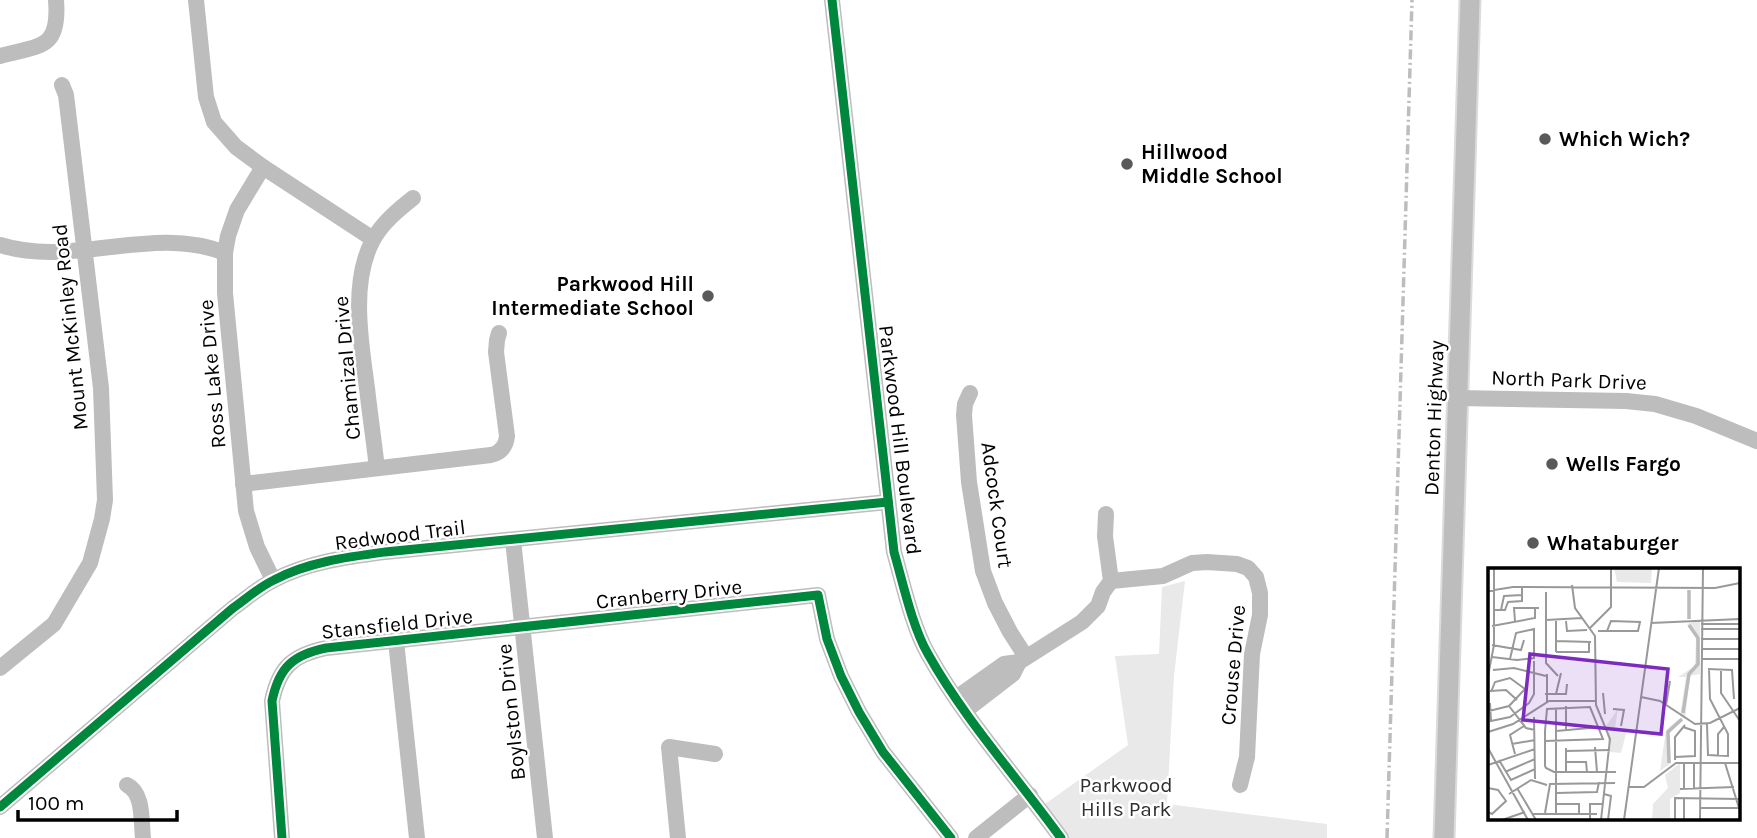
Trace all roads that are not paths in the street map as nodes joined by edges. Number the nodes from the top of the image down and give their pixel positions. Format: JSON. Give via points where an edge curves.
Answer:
{"nodes":[{"id":1,"x":56,"y":0,"type":"edge"},
{"id":2,"x":196,"y":0,"type":"edge"},
{"id":3,"x":832,"y":0,"type":"edge"},
{"id":4,"x":1469,"y":0,"type":"edge"},
{"id":5,"x":0,"y":56,"type":"edge"},
{"id":6,"x":62,"y":85,"type":"dead end"},
{"id":7,"x":262,"y":167,"type":"junction"},
{"id":8,"x":413,"y":198,"type":"dead end"},
{"id":9,"x":373,"y":239,"type":"junction"},
{"id":10,"x":0,"y":245,"type":"edge"},
{"id":11,"x":85,"y":251,"type":"junction"},
{"id":12,"x":225,"y":253,"type":"junction"},
{"id":13,"x":499,"y":333,"type":"dead end"},
{"id":14,"x":970,"y":393,"type":"dead end"},
{"id":15,"x":1457,"y":398,"type":"junction"},
{"id":16,"x":1757,"y":441,"type":"edge"},
{"id":17,"x":377,"y":468,"type":"junction"},
{"id":18,"x":243,"y":484,"type":"junction"},
{"id":19,"x":888,"y":502,"type":"junction"},
{"id":20,"x":1106,"y":514,"type":"dead end"},
{"id":21,"x":513,"y":540,"type":"junction"},
{"id":22,"x":273,"y":580,"type":"junction"},
{"id":23,"x":1111,"y":581,"type":"junction"},
{"id":24,"x":523,"y":628,"type":"junction"},
{"id":25,"x":396,"y":641,"type":"junction"},
{"id":26,"x":1022,"y":660,"type":"junction"},
{"id":27,"x":0,"y":668,"type":"edge"},
{"id":28,"x":961,"y":704,"type":"junction"},
{"id":29,"x":715,"y":754,"type":"dead end"},
{"id":30,"x":127,"y":785,"type":"dead end"},
{"id":31,"x":1240,"y":785,"type":"dead end"},
{"id":32,"x":1030,"y":795,"type":"junction"},
{"id":33,"x":0,"y":807,"type":"edge"},
{"id":34,"x":143,"y":838,"type":"edge"},
{"id":35,"x":282,"y":838,"type":"edge"},
{"id":36,"x":417,"y":838,"type":"edge"},
{"id":37,"x":545,"y":838,"type":"edge"},
{"id":38,"x":678,"y":838,"type":"edge"},
{"id":39,"x":951,"y":838,"type":"edge"},
{"id":40,"x":976,"y":838,"type":"edge"},
{"id":41,"x":1061,"y":838,"type":"edge"},
{"id":42,"x":1444,"y":838,"type":"edge"}],
"edges":[{"from":1,"to":5,"type":"street","via":[[57,23],[47,43]]},
{"from":2,"to":7,"type":"street","via":[[206,97],[214,122]]},
{"from":3,"to":19,"type":"street","name":"Parkwood Hill Boulevard"},
{"from":4,"to":15,"type":"main road","name":"Denton Highway"},
{"from":6,"to":11,"type":"street","name":"Mount McKinley Road"},
{"from":7,"to":9,"type":"street"},
{"from":7,"to":12,"type":"street","name":"Ross Lake Drive","via":[[237,210]]},
{"from":8,"to":9,"type":"street","name":"Chamizal Drive"},
{"from":9,"to":17,"type":"street","name":"Chamizal Drive","via":[[365,259],[360,311]]},
{"from":10,"to":11,"type":"street","via":[[46,253]]},
{"from":11,"to":12,"type":"street","via":[[173,244],[211,247]]},
{"from":11,"to":27,"type":"street","name":"Mount McKinley Road","via":[[101,388],[105,499],[97,566],[54,624]]},
{"from":12,"to":18,"type":"street","name":"Ross Lake Drive"},
{"from":13,"to":17,"type":"street","via":[[496,352],[507,436],[502,449],[491,455]]},
{"from":14,"to":26,"type":"street","name":"Adcock Court","via":[[965,429],[983,571]]},
{"from":15,"to":16,"type":"street","name":"North Park Drive","via":[[1655,404],[1696,415]]},
{"from":15,"to":42,"type":"main road","name":"Denton Highway"},
{"from":17,"to":18,"type":"street"},
{"from":18,"to":22,"type":"street","name":"Ross Lake Drive","via":[[251,529]]},
{"from":19,"to":21,"type":"street","name":"Redwood Trail"},
{"from":19,"to":28,"type":"street","name":"Parkwood Hill Boulevard","via":[[894,551],[910,609],[926,652]]},
{"from":20,"to":23,"type":"street"},
{"from":21,"to":22,"type":"street","name":"Redwood Trail","via":[[353,556]]},
{"from":21,"to":24,"type":"street","name":"Boylston Drive"},
{"from":22,"to":33,"type":"street","name":"Redwood Trail","via":[[233,608]]},
{"from":23,"to":26,"type":"street","via":[[1098,606],[1082,622]]},
{"from":23,"to":31,"type":"street","name":"Crouse Drive","via":[[1163,576],[1207,562],[1237,564],[1256,577],[1260,615],[1252,654],[1247,757]]},
{"from":24,"to":25,"type":"street","name":"Stansfield Drive"},
{"from":24,"to":37,"type":"street","name":"Boylston Drive"},
{"from":24,"to":39,"type":"street","name":"Cranberry Drive","via":[[818,595],[827,639],[859,712],[883,752]]},
{"from":25,"to":35,"type":"street","name":"Stansfield Drive","via":[[307,652],[282,671],[272,701]]},
{"from":25,"to":36,"type":"street"},
{"from":26,"to":28,"type":"street","via":[[1004,664]]},
{"from":28,"to":32,"type":"street","name":"Parkwood Hill Boulevard"},
{"from":29,"to":38,"type":"street","via":[[669,747]]},
{"from":30,"to":34,"type":"street","via":[[138,796]]},
{"from":32,"to":40,"type":"street"},
{"from":32,"to":41,"type":"street","name":"Parkwood Hill Boulevard"}]}
